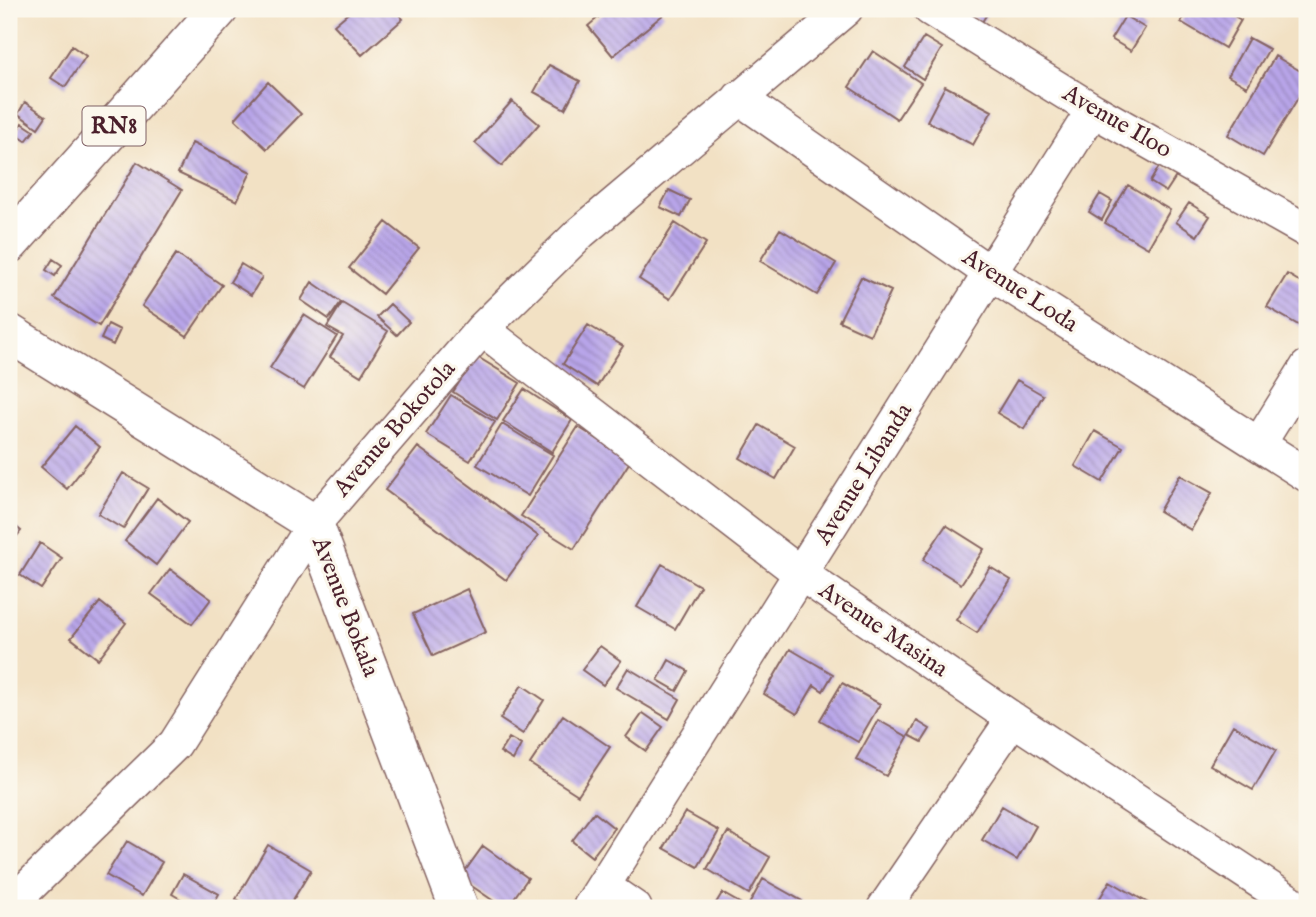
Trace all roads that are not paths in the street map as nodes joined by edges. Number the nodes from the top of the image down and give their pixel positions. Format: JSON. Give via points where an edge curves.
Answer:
{"nodes":[{"id":1,"x":219,"y":9,"type":"edge"},
{"id":2,"x":846,"y":9,"type":"edge"},
{"id":3,"x":930,"y":9,"type":"edge"},
{"id":4,"x":739,"y":99,"type":"junction"},
{"id":5,"x":1093,"y":110,"type":"junction"},
{"id":6,"x":1307,"y":231,"type":"edge"},
{"id":7,"x":9,"y":244,"type":"edge"},
{"id":8,"x":990,"y":273,"type":"junction"},
{"id":9,"x":482,"y":329,"type":"junction"},
{"id":10,"x":9,"y":333,"type":"edge"},
{"id":11,"x":1307,"y":367,"type":"edge"},
{"id":12,"x":1259,"y":444,"type":"junction"},
{"id":13,"x":1307,"y":475,"type":"edge"},
{"id":14,"x":314,"y":524,"type":"junction"},
{"id":15,"x":801,"y":573,"type":"junction"},
{"id":16,"x":1013,"y":719,"type":"junction"},
{"id":17,"x":596,"y":897,"type":"edge"},
{"id":18,"x":9,"y":906,"type":"edge"},
{"id":19,"x":459,"y":908,"type":"edge"},
{"id":20,"x":635,"y":908,"type":"edge"},
{"id":21,"x":884,"y":908,"type":"edge"},
{"id":22,"x":1300,"y":908,"type":"edge"}],
"edges":[{"from":1,"to":7,"type":"street","number":"RN8"},
{"from":2,"to":4,"type":"street","name":"Avenue Bokotola"},
{"from":3,"to":5,"type":"street","name":"Avenue Iloo"},
{"from":4,"to":8,"type":"street","name":"Avenue Loda"},
{"from":4,"to":9,"type":"street","name":"Avenue Bokotola","via":[[580,233]]},
{"from":5,"to":6,"type":"street","name":"Avenue Iloo"},
{"from":5,"to":8,"type":"street","name":"Avenue Libanda"},
{"from":8,"to":12,"type":"street","name":"Avenue Loda"},
{"from":8,"to":15,"type":"street","name":"Avenue Libanda"},
{"from":9,"to":14,"type":"street","name":"Avenue Bokotola"},
{"from":9,"to":15,"type":"street","name":"Avenue Masina"},
{"from":10,"to":14,"type":"street","name":"Avenue Bokala"},
{"from":11,"to":12,"type":"street"},
{"from":12,"to":13,"type":"street","name":"Avenue Loda"},
{"from":14,"to":18,"type":"street","name":"Avenue Bokotola","via":[[175,744]]},
{"from":14,"to":19,"type":"street","name":"Avenue Bokala"},
{"from":15,"to":16,"type":"street","name":"Avenue Masina"},
{"from":15,"to":17,"type":"street","name":"Avenue Libanda"},
{"from":16,"to":21,"type":"street"},
{"from":16,"to":22,"type":"street","name":"Avenue Masina"},
{"from":17,"to":20,"type":"street"}]}
